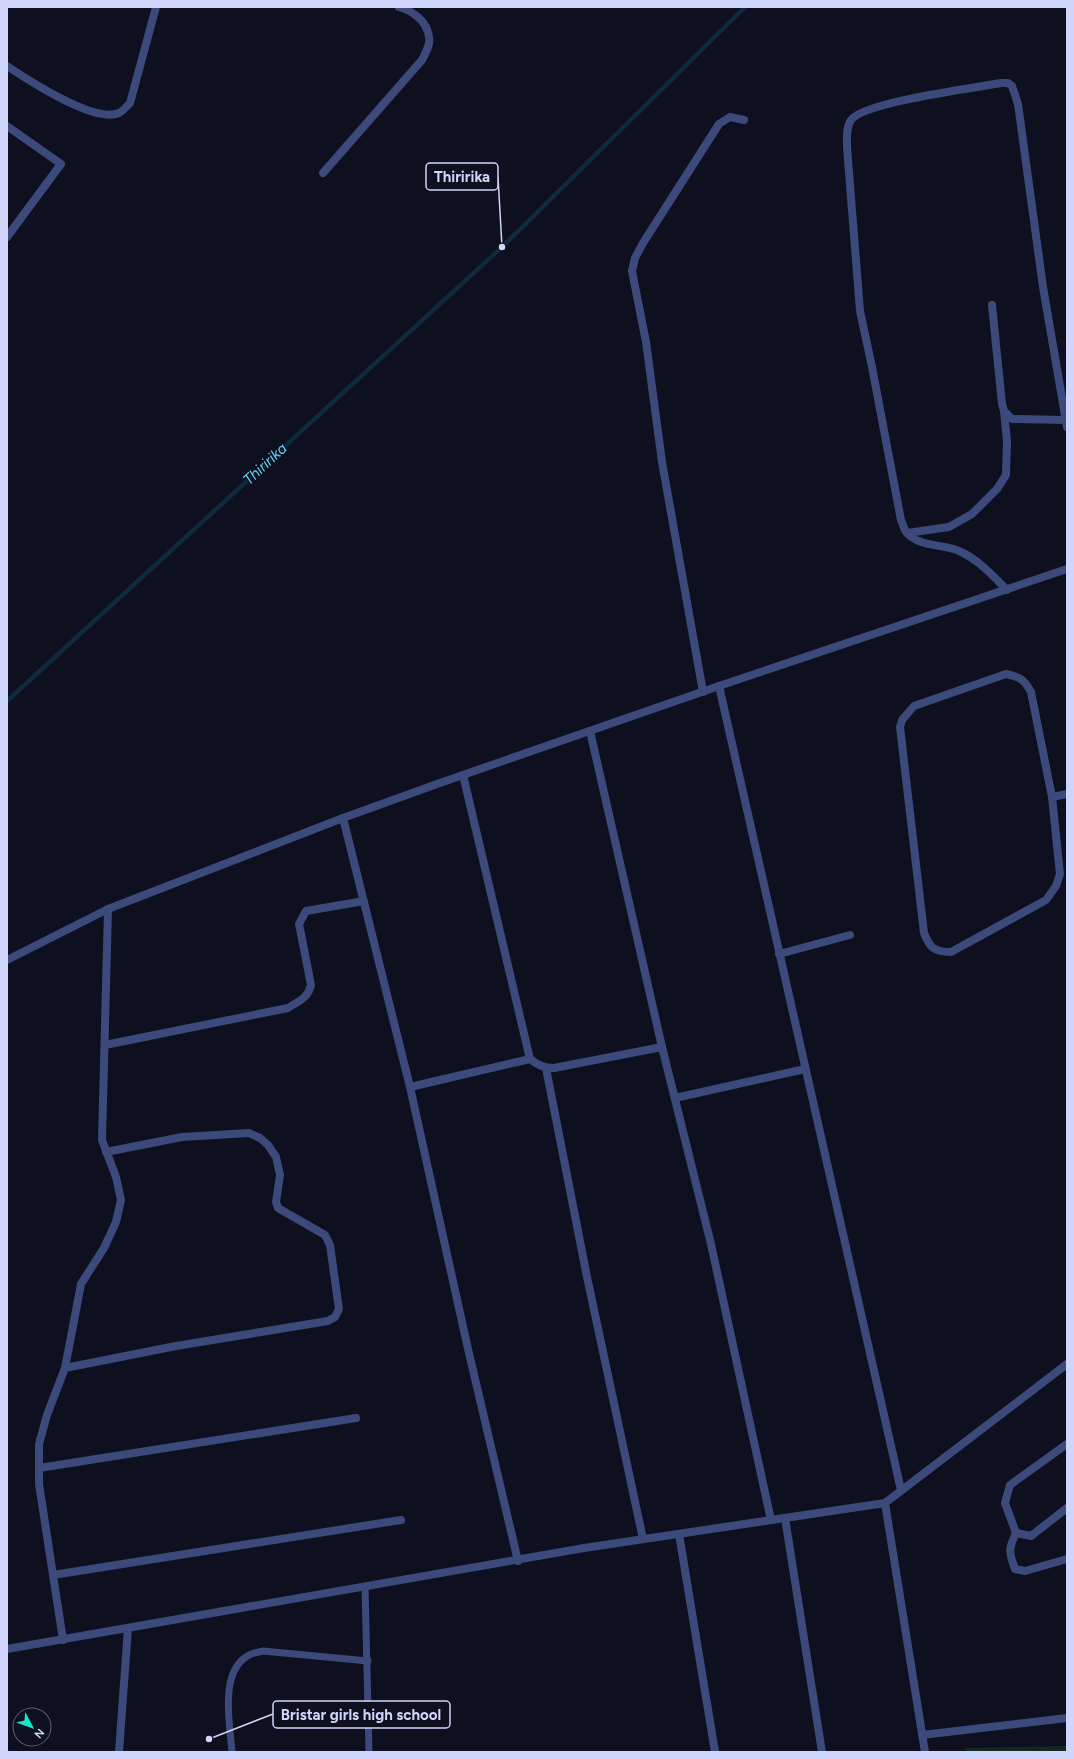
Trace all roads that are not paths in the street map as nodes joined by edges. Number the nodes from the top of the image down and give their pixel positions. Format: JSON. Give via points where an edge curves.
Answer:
{"nodes":[{"id":1,"x":156,"y":7,"type":"edge"},
{"id":2,"x":399,"y":7,"type":"edge"},
{"id":3,"x":7,"y":66,"type":"edge"},
{"id":4,"x":744,"y":120,"type":"dead end"},
{"id":5,"x":7,"y":126,"type":"edge"},
{"id":6,"x":323,"y":173,"type":"dead end"},
{"id":7,"x":7,"y":237,"type":"edge"},
{"id":8,"x":992,"y":305,"type":"dead end"},
{"id":9,"x":1065,"y":405,"type":"edge"},
{"id":10,"x":1004,"y":411,"type":"junction"},
{"id":11,"x":1066,"y":424,"type":"edge"},
{"id":12,"x":907,"y":533,"type":"junction"},
{"id":13,"x":1067,"y":569,"type":"edge"},
{"id":14,"x":1007,"y":590,"type":"junction"},
{"id":15,"x":719,"y":686,"type":"junction"},
{"id":16,"x":703,"y":692,"type":"junction"},
{"id":17,"x":590,"y":731,"type":"junction"},
{"id":18,"x":464,"y":775,"type":"junction"},
{"id":19,"x":1067,"y":794,"type":"edge"},
{"id":20,"x":1052,"y":797,"type":"junction"},
{"id":21,"x":343,"y":818,"type":"junction"},
{"id":22,"x":364,"y":901,"type":"junction"},
{"id":23,"x":108,"y":909,"type":"junction"},
{"id":24,"x":850,"y":935,"type":"dead end"},
{"id":25,"x":779,"y":954,"type":"junction"},
{"id":26,"x":7,"y":960,"type":"edge"},
{"id":27,"x":105,"y":1045,"type":"junction"},
{"id":28,"x":662,"y":1047,"type":"junction"},
{"id":29,"x":530,"y":1059,"type":"junction"},
{"id":30,"x":546,"y":1068,"type":"junction"},
{"id":31,"x":805,"y":1069,"type":"junction"},
{"id":32,"x":410,"y":1087,"type":"junction"},
{"id":33,"x":675,"y":1098,"type":"junction"},
{"id":34,"x":106,"y":1152,"type":"junction"},
{"id":35,"x":1067,"y":1364,"type":"edge"},
{"id":36,"x":65,"y":1368,"type":"junction"},
{"id":37,"x":356,"y":1418,"type":"dead end"},
{"id":38,"x":1067,"y":1444,"type":"edge"},
{"id":39,"x":39,"y":1468,"type":"junction"},
{"id":40,"x":902,"y":1490,"type":"junction"},
{"id":41,"x":885,"y":1503,"type":"junction"},
{"id":42,"x":1067,"y":1508,"type":"edge"},
{"id":43,"x":785,"y":1518,"type":"junction"},
{"id":44,"x":401,"y":1520,"type":"dead end"},
{"id":45,"x":771,"y":1520,"type":"junction"},
{"id":46,"x":1016,"y":1533,"type":"junction"},
{"id":47,"x":679,"y":1534,"type":"junction"},
{"id":48,"x":643,"y":1539,"type":"junction"},
{"id":49,"x":1067,"y":1559,"type":"edge"},
{"id":50,"x":518,"y":1561,"type":"junction"},
{"id":51,"x":53,"y":1575,"type":"junction"},
{"id":52,"x":365,"y":1587,"type":"junction"},
{"id":53,"x":128,"y":1628,"type":"junction"},
{"id":54,"x":63,"y":1640,"type":"junction"},
{"id":55,"x":7,"y":1649,"type":"edge"},
{"id":56,"x":368,"y":1661,"type":"junction"},
{"id":57,"x":1067,"y":1718,"type":"edge"},
{"id":58,"x":922,"y":1736,"type":"junction"},
{"id":59,"x":119,"y":1752,"type":"edge"},
{"id":60,"x":232,"y":1752,"type":"edge"},
{"id":61,"x":369,"y":1752,"type":"edge"},
{"id":62,"x":715,"y":1752,"type":"edge"},
{"id":63,"x":822,"y":1752,"type":"edge"},
{"id":64,"x":925,"y":1752,"type":"edge"}],
"edges":[{"from":1,"to":3,"type":"street","via":[[130,103],[119,113],[106,115],[88,111],[34,84]]},
{"from":2,"to":6,"type":"street","via":[[417,16],[429,37],[422,60]]},
{"from":4,"to":16,"type":"street","via":[[730,117],[719,124],[643,243],[632,271],[646,342],[664,477]]},
{"from":5,"to":7,"type":"street","via":[[61,164]]},
{"from":8,"to":10,"type":"street"},
{"from":9,"to":11,"type":"street"},
{"from":9,"to":12,"type":"street","via":[[1043,287],[1018,104],[1012,86],[1001,83],[889,104],[858,114],[849,123],[847,147],[860,311],[901,520]]},
{"from":10,"to":11,"type":"street","via":[[1012,418]]},
{"from":10,"to":12,"type":"street","via":[[1007,441],[1006,475],[997,489],[972,514],[949,527]]},
{"from":12,"to":14,"type":"street","via":[[916,541],[960,551]]},
{"from":13,"to":14,"type":"street"},
{"from":14,"to":15,"type":"street"},
{"from":15,"to":16,"type":"street"},
{"from":15,"to":25,"type":"street"},
{"from":16,"to":17,"type":"street"},
{"from":17,"to":18,"type":"street"},
{"from":17,"to":28,"type":"street"},
{"from":18,"to":21,"type":"street"},
{"from":18,"to":29,"type":"street"},
{"from":19,"to":20,"type":"street"},
{"from":20,"to":20,"type":"street","via":[[1031,692],[1026,682],[1018,677],[1006,674],[914,706],[906,713],[900,727],[924,933],[929,944],[938,952],[951,952],[1046,900],[1056,886],[1060,874]]},
{"from":21,"to":22,"type":"street"},
{"from":21,"to":23,"type":"street"},
{"from":22,"to":27,"type":"street","via":[[306,911],[303,915],[299,924],[310,985],[306,998],[288,1008]]},
{"from":22,"to":32,"type":"street"},
{"from":23,"to":26,"type":"street"},
{"from":23,"to":27,"type":"street"},
{"from":24,"to":25,"type":"street"},
{"from":25,"to":31,"type":"street"},
{"from":27,"to":34,"type":"street","via":[[102,1140]]},
{"from":28,"to":30,"type":"street"},
{"from":28,"to":33,"type":"street"},
{"from":29,"to":30,"type":"street"},
{"from":29,"to":32,"type":"street"},
{"from":30,"to":48,"type":"street","via":[[587,1277]]},
{"from":31,"to":33,"type":"street"},
{"from":31,"to":40,"type":"street"},
{"from":32,"to":50,"type":"street"},
{"from":33,"to":45,"type":"street","via":[[711,1244]]},
{"from":34,"to":36,"type":"street","via":[[116,1177],[121,1200],[116,1222],[104,1248],[81,1284]]},
{"from":34,"to":36,"type":"street","via":[[182,1137],[249,1133],[260,1138],[276,1157],[280,1175],[276,1202],[278,1208],[325,1235],[330,1245],[339,1309],[336,1317],[328,1322],[183,1345]]},
{"from":35,"to":40,"type":"street"},
{"from":36,"to":39,"type":"street","via":[[39,1444]]},
{"from":37,"to":39,"type":"street"},
{"from":38,"to":46,"type":"street","via":[[1010,1485],[1005,1503]]},
{"from":39,"to":51,"type":"street","via":[[39,1484]]},
{"from":40,"to":41,"type":"street"},
{"from":41,"to":43,"type":"street"},
{"from":41,"to":58,"type":"street"},
{"from":42,"to":46,"type":"street","via":[[1031,1536]]},
{"from":43,"to":45,"type":"street"},
{"from":43,"to":63,"type":"street"},
{"from":44,"to":51,"type":"street"},
{"from":45,"to":47,"type":"street"},
{"from":46,"to":49,"type":"street","via":[[1009,1554],[1015,1568],[1026,1571]]},
{"from":47,"to":48,"type":"street"},
{"from":47,"to":62,"type":"street"},
{"from":48,"to":50,"type":"street"},
{"from":50,"to":52,"type":"street"},
{"from":51,"to":54,"type":"street"},
{"from":52,"to":53,"type":"street"},
{"from":52,"to":56,"type":"lane"},
{"from":53,"to":54,"type":"street"},
{"from":53,"to":59,"type":"street"},
{"from":54,"to":55,"type":"street"},
{"from":56,"to":60,"type":"lane","via":[[263,1651],[250,1654],[239,1663],[231,1677],[228,1695]]},
{"from":56,"to":61,"type":"lane"},
{"from":57,"to":58,"type":"street"},
{"from":58,"to":64,"type":"street"}]}
